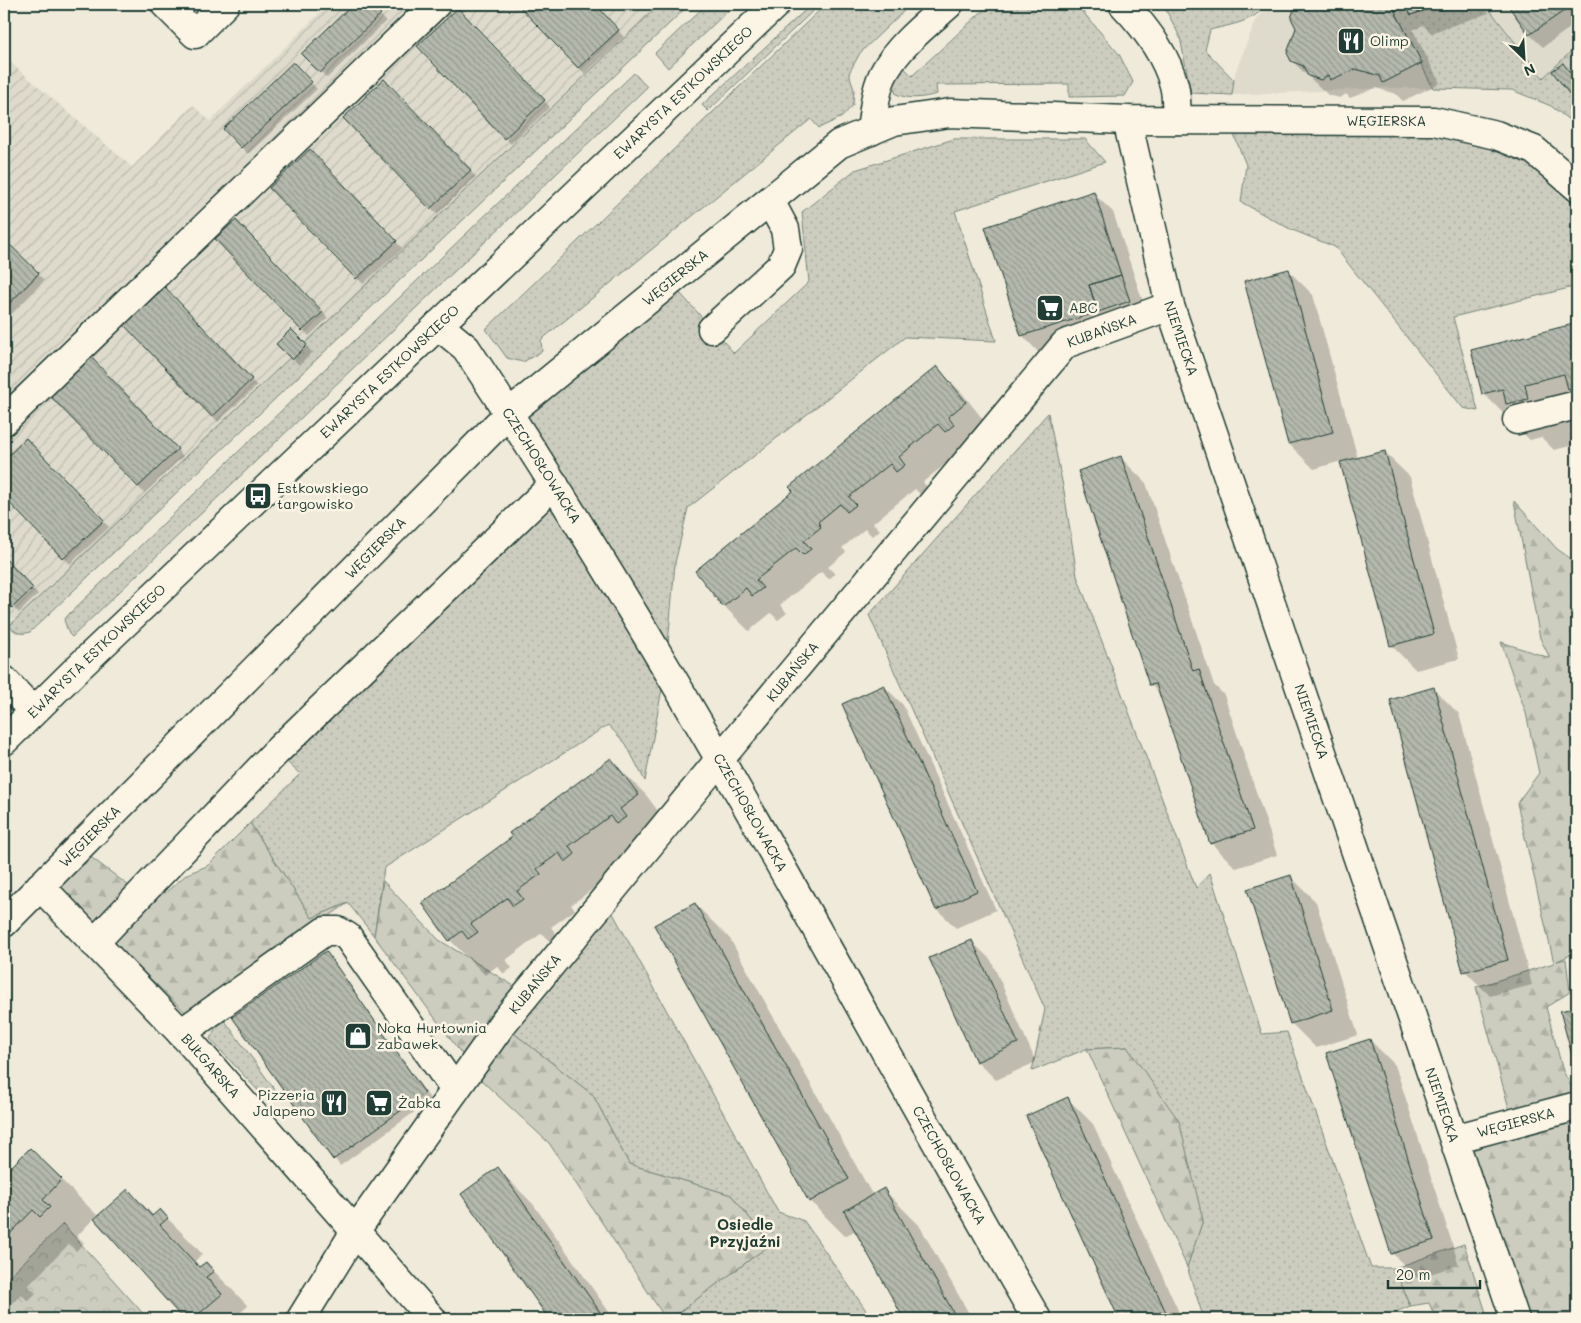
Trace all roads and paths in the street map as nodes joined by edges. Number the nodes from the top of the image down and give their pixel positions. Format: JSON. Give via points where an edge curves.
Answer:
{"nodes":[{"id":1,"x":165,"y":4,"type":"edge"},
{"id":2,"x":225,"y":4,"type":"edge"},
{"id":3,"x":436,"y":4,"type":"edge"},
{"id":4,"x":776,"y":4,"type":"edge"},
{"id":5,"x":949,"y":4,"type":"edge"},
{"id":6,"x":1123,"y":4,"type":"edge"},
{"id":7,"x":1127,"y":120,"type":"junction"},
{"id":8,"x":1177,"y":120,"type":"junction"},
{"id":9,"x":871,"y":131,"type":"junction"},
{"id":10,"x":1577,"y":187,"type":"edge"},
{"id":11,"x":770,"y":201,"type":"junction"},
{"id":12,"x":1170,"y":306,"type":"junction"},
{"id":13,"x":438,"y":325,"type":"junction"},
{"id":14,"x":712,"y":329,"type":"dead end"},
{"id":15,"x":1577,"y":404,"type":"edge"},
{"id":16,"x":509,"y":413,"type":"junction"},
{"id":17,"x":1517,"y":420,"type":"dead end"},
{"id":18,"x":4,"y":421,"type":"edge"},
{"id":19,"x":554,"y":484,"type":"junction"},
{"id":20,"x":4,"y":680,"type":"edge"},
{"id":21,"x":33,"y":711,"type":"junction"},
{"id":22,"x":4,"y":741,"type":"edge"},
{"id":23,"x":720,"y":758,"type":"junction"},
{"id":24,"x":40,"y":886,"type":"junction"},
{"id":25,"x":4,"y":923,"type":"edge"},
{"id":26,"x":94,"y":943,"type":"junction"},
{"id":27,"x":181,"y":1033,"type":"junction"},
{"id":28,"x":455,"y":1090,"type":"junction"},
{"id":29,"x":1577,"y":1106,"type":"edge"},
{"id":30,"x":1454,"y":1138,"type":"junction"},
{"id":31,"x":356,"y":1230,"type":"junction"},
{"id":32,"x":301,"y":1319,"type":"edge"},
{"id":33,"x":432,"y":1319,"type":"edge"},
{"id":34,"x":1037,"y":1319,"type":"edge"},
{"id":35,"x":1515,"y":1319,"type":"edge"}],
"edges":[{"from":1,"to":2,"type":"street","via":[[195,34]]},
{"from":3,"to":18,"type":"street"},
{"from":4,"to":13,"type":"street","name":"EWARYSTA ESTKOWSKIEGO"},
{"from":5,"to":9,"type":"street","via":[[906,44],[885,71],[876,96]]},
{"from":6,"to":8,"type":"street","via":[[1142,25],[1163,57],[1174,86]]},
{"from":7,"to":8,"type":"street","name":"WĘGIERSKA"},
{"from":7,"to":9,"type":"street","name":"WĘGIERSKA","via":[[950,113],[894,121]]},
{"from":7,"to":12,"type":"street","name":"NIEMIECKA"},
{"from":8,"to":10,"type":"street","name":"WĘGIERSKA","via":[[1434,121],[1496,135],[1534,150]]},
{"from":9,"to":11,"type":"street","name":"WĘGIERSKA","via":[[840,144]]},
{"from":11,"to":14,"type":"street","via":[[785,230],[788,249],[781,266]]},
{"from":11,"to":16,"type":"street","name":"WĘGIERSKA"},
{"from":12,"to":23,"type":"street","name":"KUBAŃSKA","via":[[1065,344]]},
{"from":12,"to":30,"type":"street","name":"NIEMIECKA"},
{"from":13,"to":16,"type":"street","name":"CZECHOSŁOWACKA","via":[[466,348]]},
{"from":13,"to":21,"type":"street","name":"EWARYSTA ESTKOWSKIEGO"},
{"from":15,"to":17,"type":"street"},
{"from":16,"to":19,"type":"street","name":"CZECHOSŁOWACKA"},
{"from":16,"to":24,"type":"street","name":"WĘGIERSKA"},
{"from":19,"to":23,"type":"street","name":"CZECHOSŁOWACKA"},
{"from":19,"to":26,"type":"street","via":[[276,752]]},
{"from":20,"to":21,"type":"street"},
{"from":21,"to":22,"type":"street","name":"EWARYSTA ESTKOWSKIEGO"},
{"from":23,"to":28,"type":"street","name":"KUBAŃSKA","via":[[502,1024]]},
{"from":23,"to":34,"type":"street","name":"CZECHOSŁOWACKA","via":[[935,1144]]},
{"from":24,"to":25,"type":"street","name":"WĘGIERSKA"},
{"from":24,"to":26,"type":"street","name":"BUŁGARSKA"},
{"from":26,"to":27,"type":"street","name":"BUŁGARSKA"},
{"from":27,"to":28,"type":"street","via":[[325,931],[338,931],[348,938]]},
{"from":27,"to":31,"type":"street","name":"BUŁGARSKA"},
{"from":28,"to":31,"type":"street","name":"KUBAŃSKA"},
{"from":29,"to":30,"type":"street","name":"WĘGIERSKA"},
{"from":30,"to":35,"type":"street","name":"NIEMIECKA"},
{"from":31,"to":32,"type":"street","name":"KUBAŃSKA"},
{"from":31,"to":33,"type":"street","name":"BUŁGARSKA"}]}
